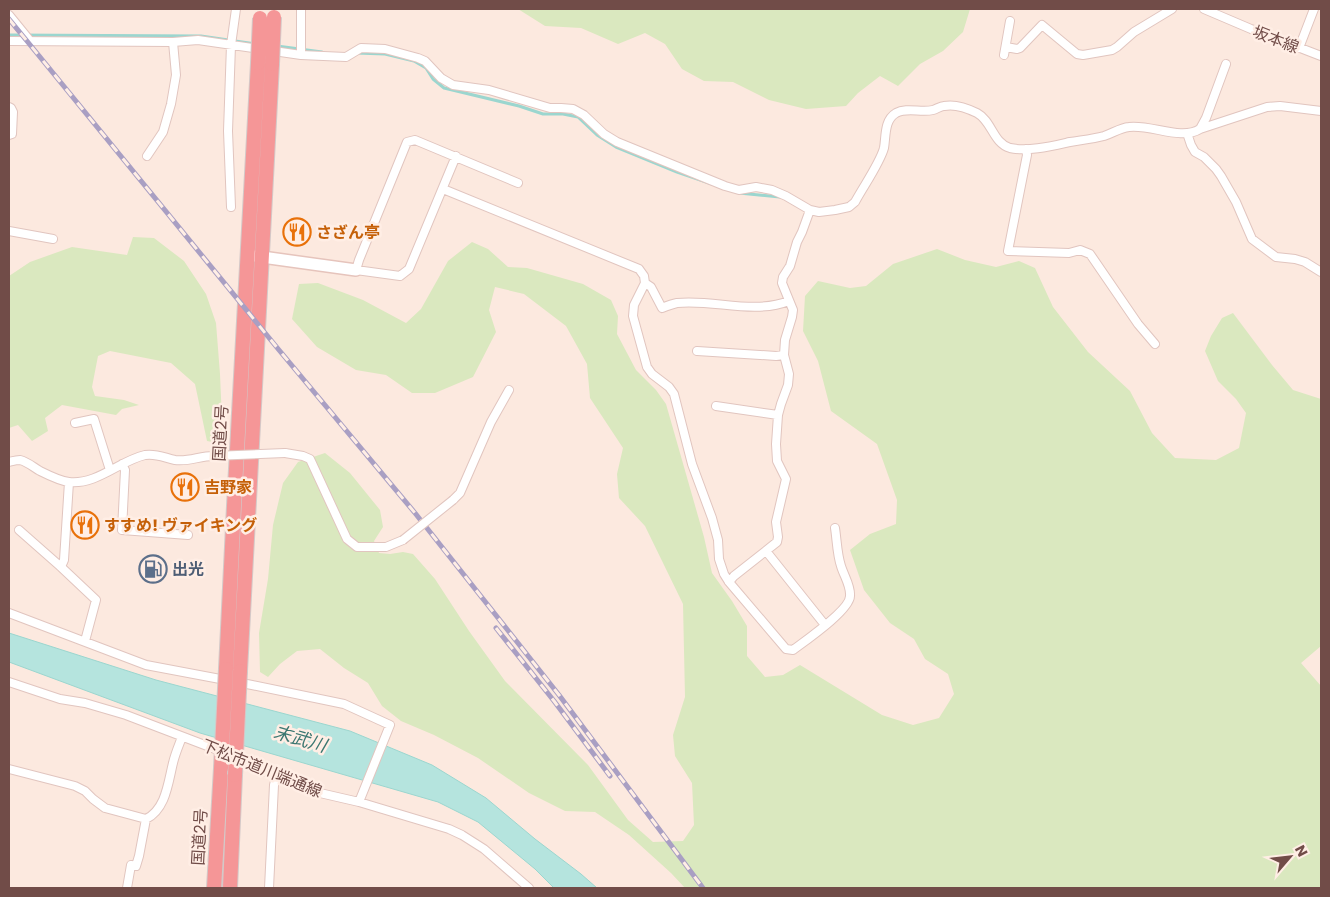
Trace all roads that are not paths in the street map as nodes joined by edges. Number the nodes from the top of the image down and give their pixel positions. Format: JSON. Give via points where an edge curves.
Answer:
{"nodes":[{"id":1,"x":236,"y":9,"type":"edge"},
{"id":2,"x":1172,"y":9,"type":"edge"},
{"id":3,"x":1204,"y":9,"type":"edge"},
{"id":4,"x":1314,"y":9,"type":"edge"},
{"id":5,"x":301,"y":12,"type":"edge"},
{"id":6,"x":267,"y":13,"type":"edge"},
{"id":7,"x":9,"y":15,"type":"edge"},
{"id":8,"x":1010,"y":21,"type":"dead end"},
{"id":9,"x":9,"y":41,"type":"edge"},
{"id":10,"x":31,"y":41,"type":"junction"},
{"id":11,"x":173,"y":42,"type":"junction"},
{"id":12,"x":231,"y":45,"type":"junction"},
{"id":13,"x":1299,"y":48,"type":"junction"},
{"id":14,"x":301,"y":54,"type":"junction"},
{"id":15,"x":1321,"y":56,"type":"edge"},
{"id":16,"x":265,"y":64,"type":"junction"},
{"id":17,"x":1226,"y":64,"type":"dead end"},
{"id":18,"x":9,"y":107,"type":"edge"},
{"id":19,"x":1321,"y":111,"type":"edge"},
{"id":20,"x":1200,"y":129,"type":"junction"},
{"id":21,"x":1187,"y":134,"type":"junction"},
{"id":22,"x":9,"y":135,"type":"edge"},
{"id":23,"x":1026,"y":149,"type":"junction"},
{"id":24,"x":147,"y":156,"type":"dead end"},
{"id":25,"x":456,"y":156,"type":"junction"},
{"id":26,"x":518,"y":182,"type":"dead end"},
{"id":27,"x":443,"y":189,"type":"junction"},
{"id":28,"x":232,"y":207,"type":"dead end"},
{"id":29,"x":810,"y":210,"type":"junction"},
{"id":30,"x":9,"y":231,"type":"edge"},
{"id":31,"x":53,"y":239,"type":"dead end"},
{"id":32,"x":248,"y":255,"type":"junction"},
{"id":33,"x":262,"y":257,"type":"junction"},
{"id":34,"x":356,"y":270,"type":"junction"},
{"id":35,"x":1321,"y":272,"type":"edge"},
{"id":36,"x":645,"y":283,"type":"junction"},
{"id":37,"x":789,"y":301,"type":"junction"},
{"id":38,"x":1155,"y":344,"type":"dead end"},
{"id":39,"x":697,"y":351,"type":"dead end"},
{"id":40,"x":784,"y":355,"type":"junction"},
{"id":41,"x":509,"y":390,"type":"dead end"},
{"id":42,"x":716,"y":406,"type":"dead end"},
{"id":43,"x":778,"y":415,"type":"junction"},
{"id":44,"x":75,"y":424,"type":"dead end"},
{"id":45,"x":9,"y":462,"type":"edge"},
{"id":46,"x":122,"y":464,"type":"junction"},
{"id":47,"x":110,"y":470,"type":"junction"},
{"id":48,"x":69,"y":482,"type":"junction"},
{"id":49,"x":835,"y":528,"type":"dead end"},
{"id":50,"x":19,"y":530,"type":"dead end"},
{"id":51,"x":188,"y":535,"type":"dead end"},
{"id":52,"x":766,"y":551,"type":"junction"},
{"id":53,"x":61,"y":567,"type":"junction"},
{"id":54,"x":729,"y":582,"type":"junction"},
{"id":55,"x":9,"y":613,"type":"edge"},
{"id":56,"x":825,"y":625,"type":"junction"},
{"id":57,"x":85,"y":641,"type":"junction"},
{"id":58,"x":9,"y":682,"type":"edge"},
{"id":59,"x":182,"y":736,"type":"junction"},
{"id":60,"x":9,"y":769,"type":"edge"},
{"id":61,"x":276,"y":777,"type":"junction"},
{"id":62,"x":360,"y":799,"type":"junction"},
{"id":63,"x":146,"y":819,"type":"junction"},
{"id":64,"x":127,"y":888,"type":"edge"},
{"id":65,"x":214,"y":888,"type":"edge"},
{"id":66,"x":230,"y":888,"type":"edge"},
{"id":67,"x":269,"y":888,"type":"edge"},
{"id":68,"x":530,"y":888,"type":"edge"}],
"edges":[{"from":1,"to":12,"type":"street"},
{"from":2,"to":8,"type":"street","via":[[1134,32],[1118,47],[1084,55],[1077,54],[1042,25],[1020,48],[1005,51]]},
{"from":3,"to":13,"type":"street","name":"坂本線"},
{"from":4,"to":13,"type":"street"},
{"from":5,"to":14,"type":"street"},
{"from":6,"to":16,"type":"highway","name":"国道2号","bridge":true},
{"from":7,"to":10,"type":"street"},
{"from":9,"to":10,"type":"street"},
{"from":10,"to":11,"type":"street"},
{"from":11,"to":12,"type":"street","via":[[198,40]]},
{"from":11,"to":24,"type":"street","via":[[176,75],[171,104],[163,132]]},
{"from":12,"to":14,"type":"street"},
{"from":12,"to":28,"type":"street","via":[[228,131]]},
{"from":13,"to":15,"type":"street","name":"坂本線"},
{"from":14,"to":29,"type":"street","via":[[346,57],[361,48],[385,49],[418,58],[452,85],[488,90],[550,108],[573,110],[617,142],[739,190],[772,190]]},
{"from":16,"to":32,"type":"highway","name":"国道2号"},
{"from":16,"to":33,"type":"highway","name":"国道2号"},
{"from":17,"to":20,"type":"street"},
{"from":18,"to":22,"type":"street","via":[[13,112],[12,134]]},
{"from":19,"to":20,"type":"street","via":[[1268,107]]},
{"from":20,"to":21,"type":"street"},
{"from":21,"to":23,"type":"street","via":[[1150,128],[1121,128],[1101,136]]},
{"from":21,"to":35,"type":"street","via":[[1195,152],[1221,176],[1252,239],[1276,257],[1305,262]]},
{"from":23,"to":29,"type":"street","via":[[1003,144],[985,119],[955,105],[933,110],[904,110],[888,121],[880,158],[855,202],[835,210]]},
{"from":23,"to":38,"type":"street","via":[[1008,251],[1069,253],[1080,250],[1090,254]]},
{"from":25,"to":26,"type":"street"},
{"from":25,"to":27,"type":"street"},
{"from":25,"to":34,"type":"street","via":[[415,140],[407,142]]},
{"from":27,"to":34,"type":"street","via":[[409,269],[400,276]]},
{"from":27,"to":36,"type":"street","via":[[639,269]]},
{"from":29,"to":37,"type":"street","via":[[783,277]]},
{"from":30,"to":31,"type":"street"},
{"from":32,"to":33,"type":"street"},
{"from":32,"to":65,"type":"highway","name":"国道2号","bridge":true},
{"from":33,"to":34,"type":"street"},
{"from":33,"to":66,"type":"highway","name":"国道2号","bridge":true},
{"from":36,"to":37,"type":"street","via":[[651,287],[662,308],[676,303],[750,308]]},
{"from":36,"to":54,"type":"street","via":[[634,305],[634,316],[646,367],[674,394],[692,464],[712,518],[719,559]]},
{"from":37,"to":40,"type":"street","via":[[793,310]]},
{"from":39,"to":40,"type":"street"},
{"from":40,"to":43,"type":"street","via":[[788,385]]},
{"from":41,"to":46,"type":"street","bridge":true,"via":[[491,422],[460,493],[403,540],[386,547],[357,547],[347,539],[310,459],[303,456],[285,453],[178,460],[156,454]]},
{"from":42,"to":43,"type":"street"},
{"from":43,"to":52,"type":"street","via":[[777,461],[786,479],[776,522],[778,537]]},
{"from":44,"to":47,"type":"street","via":[[94,419]]},
{"from":45,"to":48,"type":"street","via":[[27,462]]},
{"from":46,"to":47,"type":"street"},
{"from":46,"to":51,"type":"street","via":[[125,470],[122,530]]},
{"from":47,"to":48,"type":"street","via":[[85,481]]},
{"from":48,"to":53,"type":"street"},
{"from":49,"to":56,"type":"street","via":[[840,565],[850,598],[843,610]]},
{"from":50,"to":53,"type":"street"},
{"from":52,"to":54,"type":"street"},
{"from":52,"to":56,"type":"street"},
{"from":53,"to":57,"type":"street","via":[[96,600]]},
{"from":54,"to":56,"type":"street","via":[[786,649],[793,650]]},
{"from":55,"to":57,"type":"street"},
{"from":57,"to":62,"type":"street","via":[[146,666],[344,704],[390,725]]},
{"from":58,"to":59,"type":"street","name":"下松市道川端通線","via":[[60,699],[126,715]]},
{"from":59,"to":61,"type":"street","name":"下松市道川端通線","via":[[240,758]]},
{"from":59,"to":63,"type":"street","via":[[165,796],[157,811]]},
{"from":60,"to":63,"type":"street","via":[[75,786],[104,808]]},
{"from":61,"to":62,"type":"street","name":"下松市道川端通線","via":[[320,793]]},
{"from":61,"to":67,"type":"street"},
{"from":62,"to":68,"type":"street","name":"下松市道川端通線","via":[[462,835]]},
{"from":63,"to":64,"type":"street","via":[[139,856],[136,866],[131,865]]}]}
